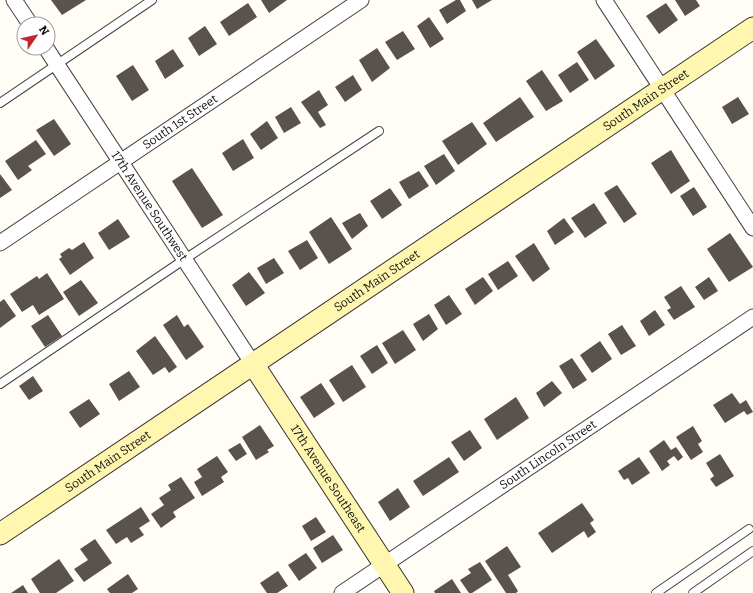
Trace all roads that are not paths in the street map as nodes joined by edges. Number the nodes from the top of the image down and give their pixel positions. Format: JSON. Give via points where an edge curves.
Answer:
{"nodes":[{"id":1,"x":14,"y":0,"type":"edge"},
{"id":2,"x":152,"y":0,"type":"edge"},
{"id":3,"x":361,"y":0,"type":"edge"},
{"id":4,"x":604,"y":0,"type":"edge"},
{"id":5,"x":25,"y":16,"type":"edge"},
{"id":6,"x":753,"y":28,"type":"edge"},
{"id":7,"x":51,"y":56,"type":"edge"},
{"id":8,"x":57,"y":65,"type":"junction"},
{"id":9,"x":663,"y":89,"type":"junction"},
{"id":10,"x":0,"y":103,"type":"edge"},
{"id":11,"x":379,"y":131,"type":"dead end"},
{"id":12,"x":120,"y":162,"type":"junction"},
{"id":13,"x":753,"y":228,"type":"edge"},
{"id":14,"x":0,"y":243,"type":"edge"},
{"id":15,"x":185,"y":259,"type":"junction"},
{"id":16,"x":753,"y":317,"type":"edge"},
{"id":17,"x":253,"y":364,"type":"junction"},
{"id":18,"x":0,"y":384,"type":"edge"},
{"id":19,"x":749,"y":529,"type":"dead end"},
{"id":20,"x":0,"y":534,"type":"edge"},
{"id":21,"x":753,"y":551,"type":"edge"},
{"id":22,"x":384,"y":564,"type":"junction"},
{"id":23,"x":342,"y":593,"type":"edge"},
{"id":24,"x":403,"y":593,"type":"edge"},
{"id":25,"x":656,"y":593,"type":"edge"},
{"id":26,"x":693,"y":593,"type":"edge"}],
"edges":[{"from":1,"to":5,"type":"street"},
{"from":2,"to":8,"type":"lane"},
{"from":3,"to":12,"type":"street","name":"South 1st Street"},
{"from":4,"to":9,"type":"street"},
{"from":6,"to":9,"type":"street","name":"South Main Street"},
{"from":7,"to":8,"type":"street","name":"17th Avenue Southwest"},
{"from":8,"to":10,"type":"lane"},
{"from":8,"to":12,"type":"street","name":"17th Avenue Southwest"},
{"from":9,"to":13,"type":"street"},
{"from":9,"to":17,"type":"street","name":"South Main Street"},
{"from":11,"to":15,"type":"lane"},
{"from":12,"to":14,"type":"street","name":"South 1st Street"},
{"from":12,"to":15,"type":"street","name":"17th Avenue Southwest"},
{"from":15,"to":17,"type":"street","name":"17th Avenue Southwest"},
{"from":15,"to":18,"type":"lane"},
{"from":16,"to":22,"type":"street","name":"South Lincoln Street"},
{"from":17,"to":20,"type":"street","name":"South Main Street"},
{"from":17,"to":22,"type":"street","name":"17th Avenue Southeast"},
{"from":19,"to":25,"type":"lane"},
{"from":21,"to":26,"type":"lane"},
{"from":22,"to":23,"type":"street","name":"South Lincoln Street"},
{"from":22,"to":24,"type":"street","name":"17th Avenue Southeast"}]}
